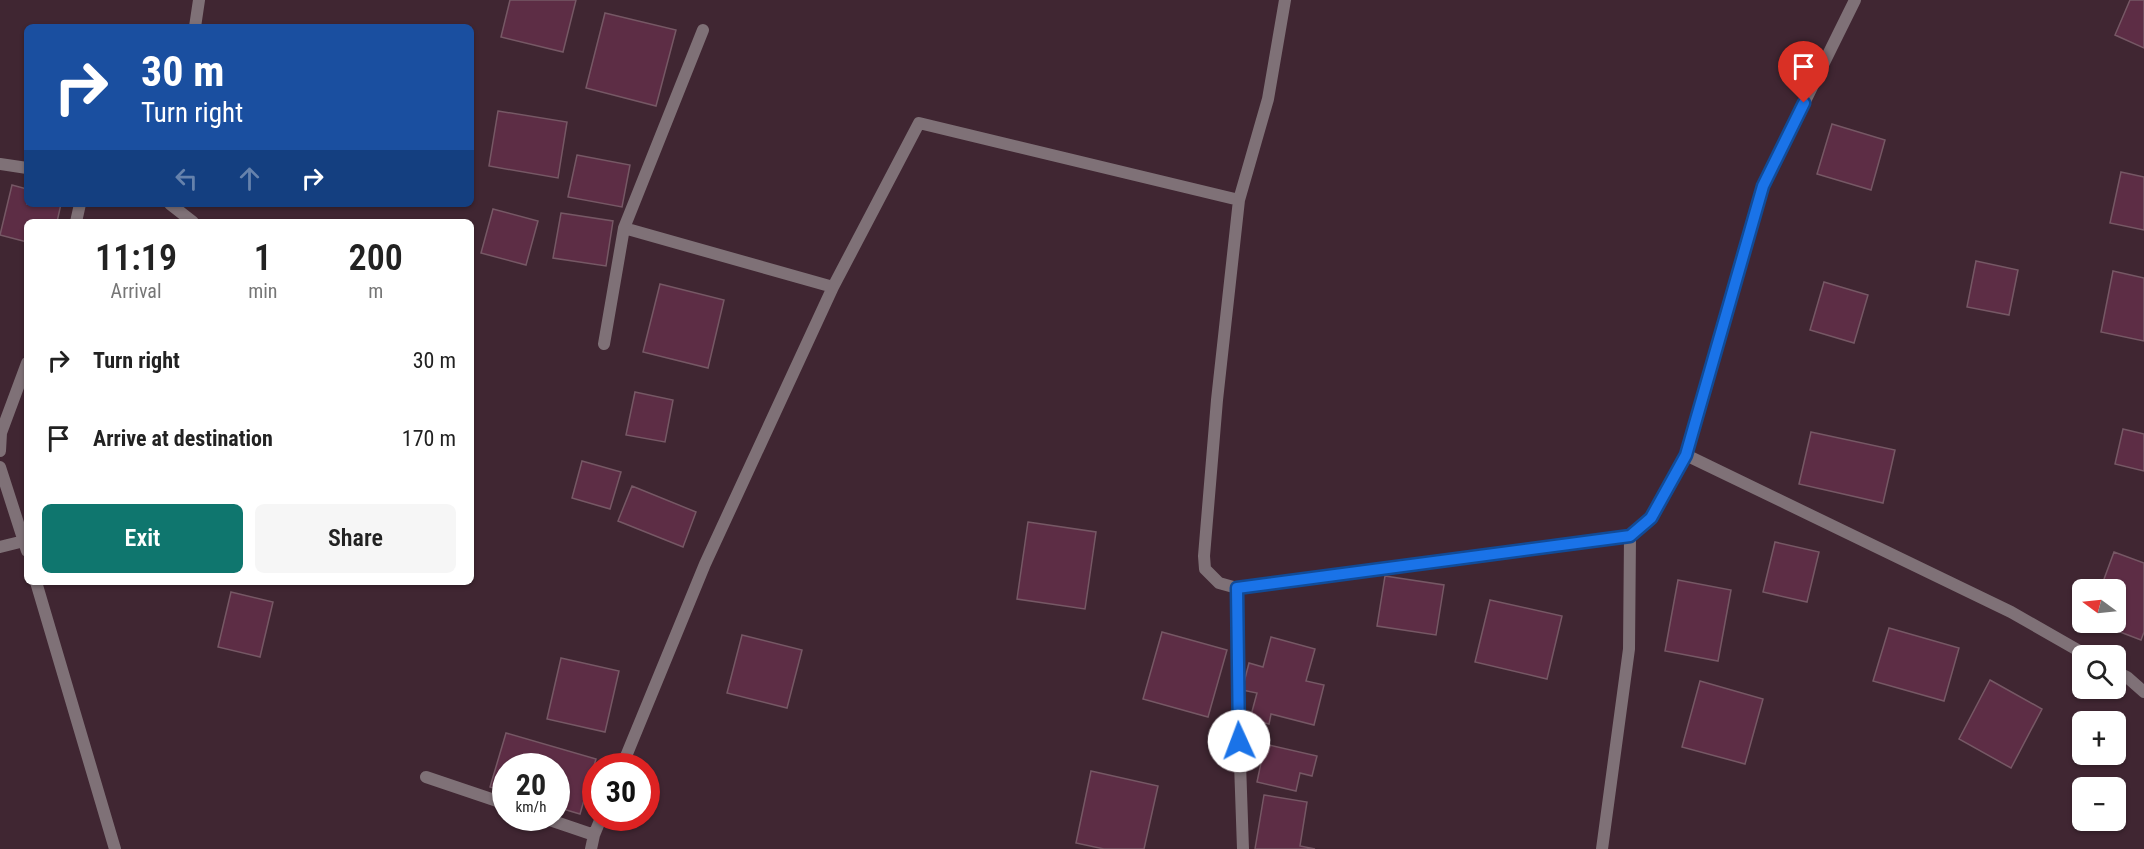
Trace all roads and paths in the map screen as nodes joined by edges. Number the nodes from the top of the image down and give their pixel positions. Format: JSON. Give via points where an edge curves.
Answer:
{"nodes":[{"id":1,"x":199,"y":0,"type":"edge"},
{"id":2,"x":1285,"y":0,"type":"edge"},
{"id":3,"x":1855,"y":0,"type":"edge"},
{"id":4,"x":195,"y":24,"type":"edge"},
{"id":5,"x":703,"y":30,"type":"dead end"},
{"id":6,"x":0,"y":164,"type":"edge"},
{"id":7,"x":24,"y":168,"type":"edge"},
{"id":8,"x":1239,"y":200,"type":"junction"},
{"id":9,"x":174,"y":207,"type":"edge"},
{"id":10,"x":189,"y":219,"type":"edge"},
{"id":11,"x":624,"y":228,"type":"junction"},
{"id":12,"x":833,"y":287,"type":"junction"},
{"id":13,"x":604,"y":344,"type":"dead end"},
{"id":14,"x":24,"y":371,"type":"edge"},
{"id":15,"x":1,"y":430,"type":"edge"},
{"id":16,"x":0,"y":451,"type":"edge"},
{"id":17,"x":1686,"y":455,"type":"junction"},
{"id":18,"x":0,"y":467,"type":"edge"},
{"id":19,"x":1630,"y":536,"type":"junction"},
{"id":20,"x":24,"y":543,"type":"edge"},
{"id":21,"x":24,"y":546,"type":"edge"},
{"id":22,"x":0,"y":547,"type":"edge"},
{"id":23,"x":37,"y":585,"type":"edge"},
{"id":24,"x":1237,"y":588,"type":"junction"},
{"id":25,"x":2072,"y":647,"type":"edge"},
{"id":26,"x":2126,"y":676,"type":"edge"},
{"id":27,"x":2144,"y":692,"type":"edge"},
{"id":28,"x":627,"y":753,"type":"edge"},
{"id":29,"x":426,"y":777,"type":"dead end"},
{"id":30,"x":492,"y":799,"type":"edge"},
{"id":31,"x":570,"y":827,"type":"edge"},
{"id":32,"x":596,"y":831,"type":"edge"},
{"id":33,"x":594,"y":835,"type":"junction"},
{"id":34,"x":115,"y":849,"type":"edge"},
{"id":35,"x":591,"y":849,"type":"edge"},
{"id":36,"x":1243,"y":849,"type":"edge"},
{"id":37,"x":1602,"y":849,"type":"edge"}],
"edges":[{"from":1,"to":4,"type":"street"},
{"from":2,"to":8,"type":"street","via":[[1268,99]]},
{"from":3,"to":17,"type":"street","via":[[1763,186]]},
{"from":5,"to":11,"type":"street"},
{"from":6,"to":7,"type":"street"},
{"from":8,"to":12,"type":"street","via":[[919,123]]},
{"from":8,"to":24,"type":"street","via":[[1204,556],[1205,569],[1219,583]]},
{"from":9,"to":10,"type":"street"},
{"from":11,"to":12,"type":"street"},
{"from":11,"to":13,"type":"street"},
{"from":12,"to":28,"type":"street","via":[[705,564]]},
{"from":14,"to":15,"type":"street"},
{"from":15,"to":16,"type":"street"},
{"from":17,"to":19,"type":"street","via":[[1651,518]]},
{"from":17,"to":25,"type":"street","via":[[2011,612]]},
{"from":18,"to":20,"type":"street"},
{"from":19,"to":24,"type":"street"},
{"from":19,"to":37,"type":"street","via":[[1629,649]]},
{"from":21,"to":22,"type":"street"},
{"from":23,"to":34,"type":"street"},
{"from":24,"to":36,"type":"street"},
{"from":26,"to":27,"type":"street"},
{"from":29,"to":30,"type":"street"},
{"from":31,"to":33,"type":"street"},
{"from":32,"to":33,"type":"street"},
{"from":33,"to":35,"type":"street"}]}
